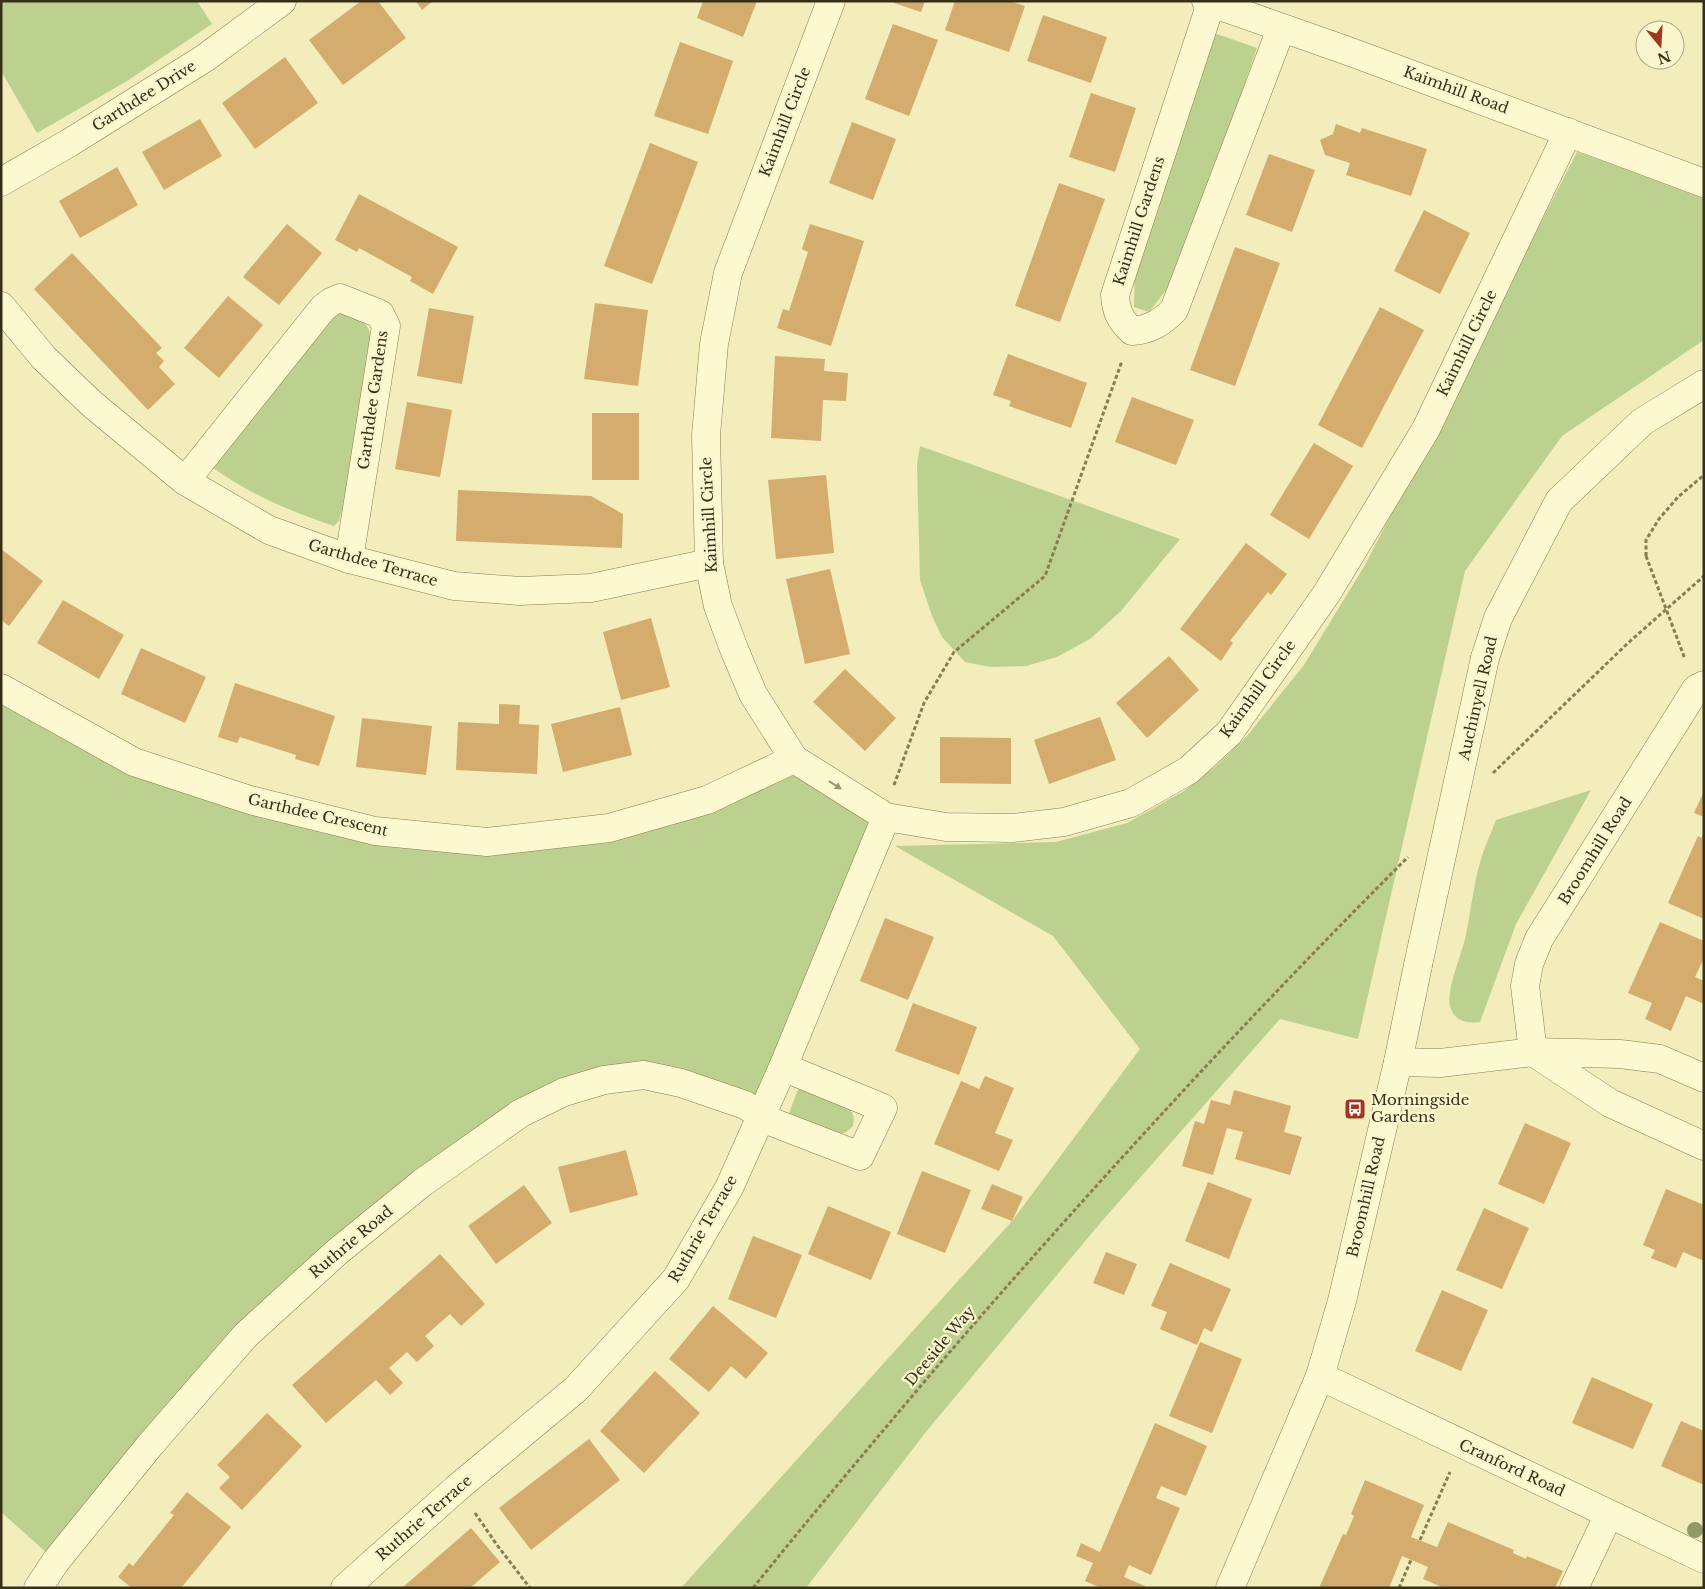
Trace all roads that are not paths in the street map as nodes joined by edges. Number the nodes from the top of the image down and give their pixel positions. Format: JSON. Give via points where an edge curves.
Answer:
{"nodes":[{"id":1,"x":282,"y":1,"type":"edge"},
{"id":2,"x":831,"y":1,"type":"edge"},
{"id":3,"x":1209,"y":2,"type":"edge"},
{"id":4,"x":1281,"y":29,"type":"junction"},
{"id":5,"x":1568,"y":132,"type":"junction"},
{"id":6,"x":1,"y":182,"type":"edge"},
{"id":7,"x":1704,"y":183,"type":"edge"},
{"id":8,"x":1,"y":306,"type":"edge"},
{"id":9,"x":1704,"y":384,"type":"edge"},
{"id":10,"x":185,"y":482,"type":"junction"},
{"id":11,"x":349,"y":559,"type":"junction"},
{"id":12,"x":709,"y":563,"type":"junction"},
{"id":13,"x":1700,"y":687,"type":"edge"},
{"id":14,"x":1,"y":688,"type":"edge"},
{"id":15,"x":794,"y":759,"type":"junction"},
{"id":16,"x":886,"y":818,"type":"junction"},
{"id":17,"x":1533,"y":1052,"type":"junction"},
{"id":18,"x":1398,"y":1062,"type":"junction"},
{"id":19,"x":783,"y":1067,"type":"junction"},
{"id":20,"x":1704,"y":1078,"type":"edge"},
{"id":21,"x":761,"y":1115,"type":"junction"},
{"id":22,"x":1704,"y":1146,"type":"edge"},
{"id":23,"x":1320,"y":1376,"type":"junction"},
{"id":24,"x":1609,"y":1514,"type":"junction"},
{"id":25,"x":1704,"y":1559,"type":"edge"},
{"id":26,"x":38,"y":1588,"type":"edge"},
{"id":27,"x":344,"y":1588,"type":"edge"},
{"id":28,"x":1230,"y":1588,"type":"edge"},
{"id":29,"x":1574,"y":1588,"type":"edge"}],
"edges":[{"from":1,"to":6,"type":"street","name":"Garthdee Drive","via":[[205,58]]},
{"from":2,"to":12,"type":"street","name":"Kaimhill Circle","via":[[728,273],[714,344],[706,435]]},
{"from":3,"to":4,"type":"street","name":"Kaimhill Road"},
{"from":3,"to":4,"type":"street","name":"Kaimhill Gardens","via":[[1115,295],[1117,314],[1132,331],[1151,328],[1174,310]]},
{"from":4,"to":5,"type":"street","name":"Kaimhill Road"},
{"from":5,"to":7,"type":"street","name":"Kaimhill Road"},
{"from":5,"to":16,"type":"street","name":"Kaimhill Circle","via":[[1426,429],[1327,593],[1229,734],[1189,770],[1131,803],[1064,822],[1012,828],[946,827]]},
{"from":8,"to":10,"type":"street","name":"Garthdee Terrace","via":[[44,358],[92,404]]},
{"from":9,"to":18,"type":"street","name":"Auchinyell Road","bridge":true,"via":[[1642,422],[1559,501],[1498,618],[1485,658]]},
{"from":10,"to":11,"type":"street","name":"Garthdee Terrace","via":[[269,530]]},
{"from":10,"to":11,"type":"street","name":"Garthdee Gardens","via":[[323,308],[340,298],[380,314],[386,326]]},
{"from":11,"to":12,"type":"street","name":"Garthdee Terrace","via":[[454,586],[520,591],[591,588]]},
{"from":12,"to":15,"type":"street","name":"Kaimhill Circle","via":[[718,606],[753,694]]},
{"from":13,"to":17,"type":"street","name":"Broomhill Road","via":[[1539,939],[1525,986]]},
{"from":14,"to":15,"type":"street","name":"Garthdee Crescent","via":[[134,762],[250,800],[375,831],[487,842],[609,828],[707,800]]},
{"from":15,"to":16,"type":"street","name":"Kaimhill Circle","one_way":true},
{"from":16,"to":19,"type":"street","name":"Ruthrie Terrace"},
{"from":17,"to":18,"type":"street","via":[[1440,1063]]},
{"from":17,"to":20,"type":"street","via":[[1620,1054],[1660,1059]]},
{"from":17,"to":22,"type":"street","via":[[1610,1103]]},
{"from":18,"to":23,"type":"street","name":"Broomhill Road","via":[[1342,1301]]},
{"from":19,"to":21,"type":"street","name":"Ruthrie Terrace"},
{"from":19,"to":21,"type":"street","name":"Ruthrie Road","via":[[883,1108],[860,1156]]},
{"from":21,"to":26,"type":"street","name":"Ruthrie Road","via":[[745,1105],[681,1083],[644,1075],[604,1080],[564,1092],[521,1113],[422,1183],[337,1252],[246,1336],[150,1445]]},
{"from":21,"to":27,"type":"street","name":"Ruthrie Terrace","via":[[729,1188],[676,1279],[576,1389]]},
{"from":23,"to":24,"type":"street","name":"Cranford Road"},
{"from":23,"to":28,"type":"street","name":"Broomhill Road"},
{"from":24,"to":25,"type":"street","name":"Cranford Road"},
{"from":24,"to":29,"type":"street"}]}
